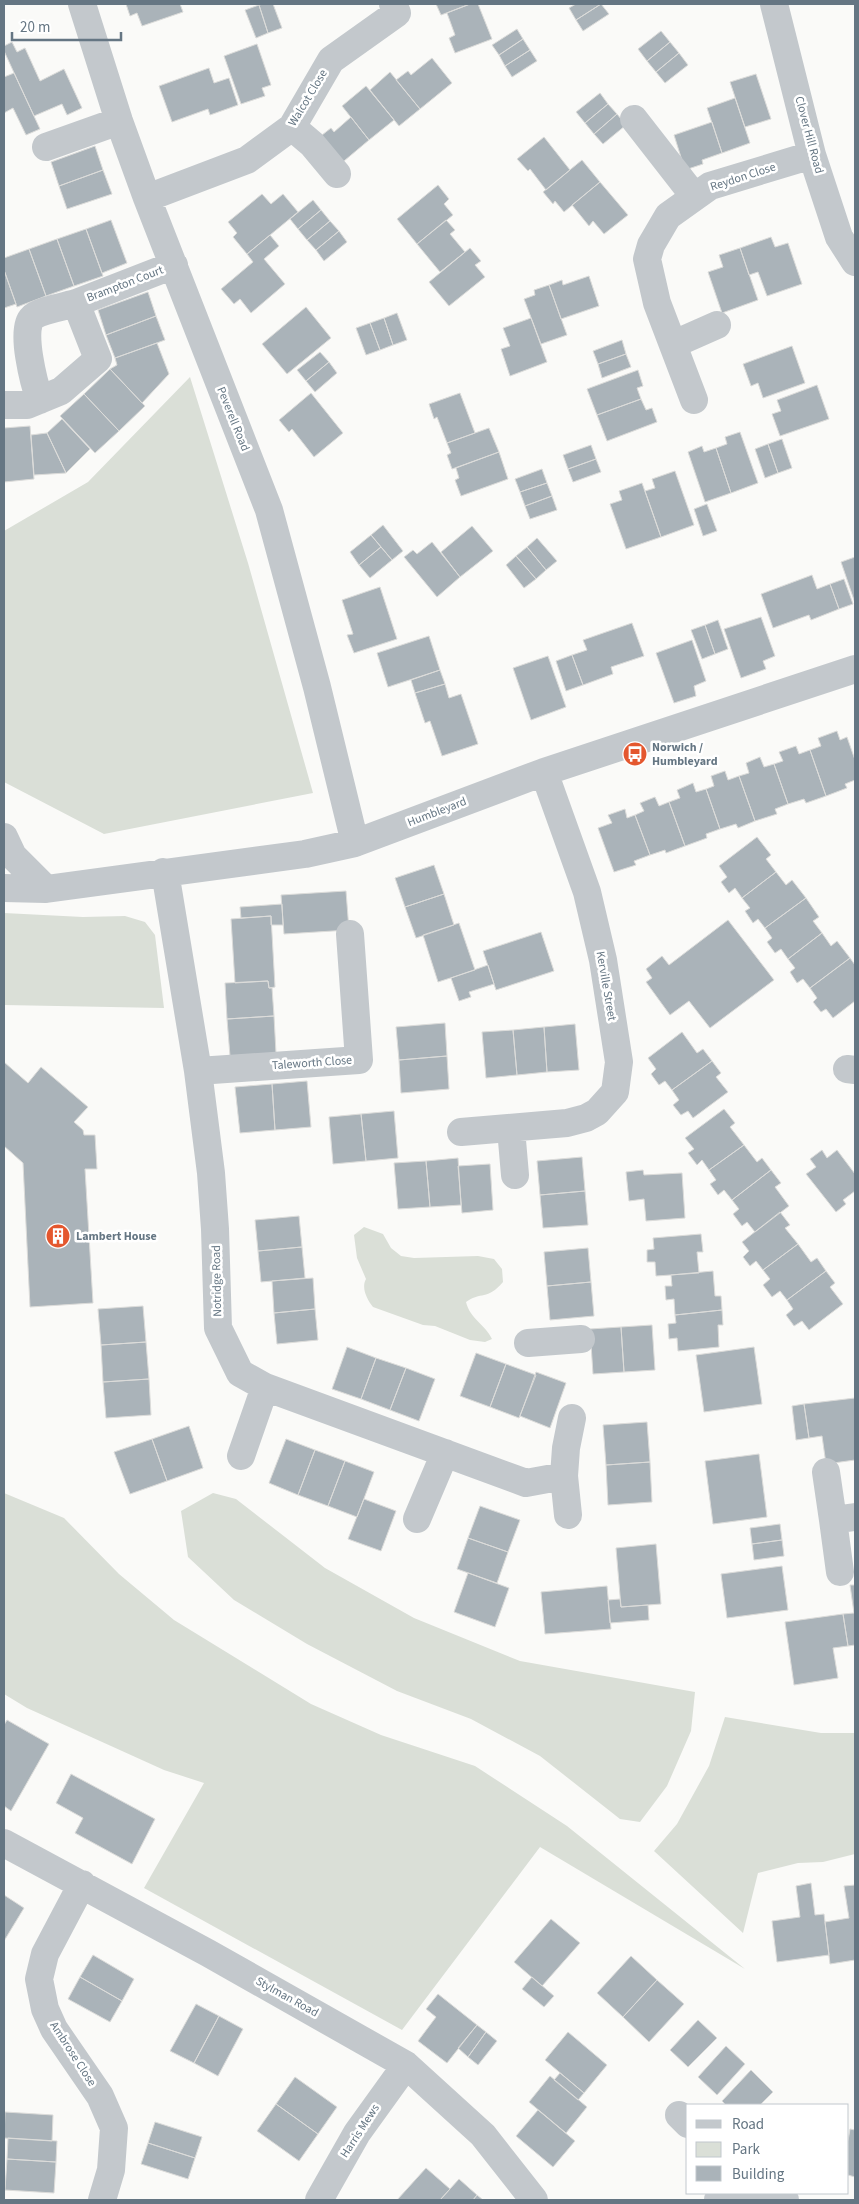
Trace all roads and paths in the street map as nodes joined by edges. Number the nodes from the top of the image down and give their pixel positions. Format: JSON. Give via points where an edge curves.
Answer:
{"nodes":[{"id":1,"x":82,"y":4,"type":"edge"},
{"id":2,"x":393,"y":4,"type":"edge"},
{"id":3,"x":774,"y":4,"type":"edge"},
{"id":4,"x":634,"y":119,"type":"dead end"},
{"id":5,"x":119,"y":120,"type":"junction"},
{"id":6,"x":292,"y":127,"type":"junction"},
{"id":7,"x":46,"y":147,"type":"dead end"},
{"id":8,"x":812,"y":155,"type":"junction"},
{"id":9,"x":337,"y":174,"type":"dead end"},
{"id":10,"x":694,"y":196,"type":"junction"},
{"id":11,"x":147,"y":198,"type":"junction"},
{"id":12,"x":855,"y":262,"type":"edge"},
{"id":13,"x":174,"y":265,"type":"junction"},
{"id":14,"x":76,"y":304,"type":"junction"},
{"id":15,"x":717,"y":325,"type":"dead end"},
{"id":16,"x":674,"y":344,"type":"junction"},
{"id":17,"x":40,"y":400,"type":"junction"},
{"id":18,"x":694,"y":400,"type":"dead end"},
{"id":19,"x":4,"y":405,"type":"edge"},
{"id":20,"x":855,"y":669,"type":"edge"},
{"id":21,"x":544,"y":772,"type":"junction"},
{"id":22,"x":4,"y":837,"type":"edge"},
{"id":23,"x":355,"y":843,"type":"junction"},
{"id":24,"x":163,"y":872,"type":"junction"},
{"id":25,"x":4,"y":888,"type":"edge"},
{"id":26,"x":46,"y":889,"type":"junction"},
{"id":27,"x":350,"y":934,"type":"dead end"},
{"id":28,"x":198,"y":1071,"type":"junction"},
{"id":29,"x":511,"y":1128,"type":"junction"},
{"id":30,"x":461,"y":1132,"type":"dead end"},
{"id":31,"x":514,"y":1175,"type":"dead end"},
{"id":32,"x":581,"y":1339,"type":"dead end"},
{"id":33,"x":528,"y":1343,"type":"dead end"},
{"id":34,"x":265,"y":1388,"type":"junction"},
{"id":35,"x":572,"y":1418,"type":"dead end"},
{"id":36,"x":445,"y":1453,"type":"junction"},
{"id":37,"x":241,"y":1456,"type":"dead end"},
{"id":38,"x":826,"y":1472,"type":"dead end"},
{"id":39,"x":564,"y":1476,"type":"junction"},
{"id":40,"x":568,"y":1515,"type":"dead end"},
{"id":41,"x":417,"y":1519,"type":"dead end"},
{"id":42,"x":844,"y":1519,"type":"edge"},
{"id":43,"x":840,"y":1572,"type":"dead end"},
{"id":44,"x":4,"y":1843,"type":"edge"},
{"id":45,"x":82,"y":1884,"type":"junction"},
{"id":46,"x":406,"y":2065,"type":"junction"},
{"id":47,"x":751,"y":2194,"type":"edge"},
{"id":48,"x":102,"y":2200,"type":"edge"},
{"id":49,"x":319,"y":2200,"type":"edge"},
{"id":50,"x":534,"y":2200,"type":"edge"},
{"id":51,"x":784,"y":2200,"type":"edge"}],
"edges":[{"from":1,"to":5,"type":"street","name":"Peverell Road"},
{"from":2,"to":6,"type":"street","name":"Walcot Close","via":[[397,13],[331,60]]},
{"from":3,"to":8,"type":"street","name":"Clover Hill Road"},
{"from":4,"to":10,"type":"street"},
{"from":5,"to":7,"type":"street"},
{"from":5,"to":11,"type":"street","name":"Peverell Road"},
{"from":6,"to":9,"type":"street","via":[[312,144]]},
{"from":6,"to":11,"type":"street","name":"Walcot Close","via":[[247,160]]},
{"from":8,"to":10,"type":"street","name":"Reydon Close","via":[[710,186]]},
{"from":8,"to":12,"type":"street","name":"Clover Hill Road","via":[[839,237]]},
{"from":10,"to":16,"type":"street","name":"Reydon Close","via":[[668,216],[651,244],[647,259],[657,303]]},
{"from":11,"to":13,"type":"street","name":"Peverell Road"},
{"from":13,"to":14,"type":"street","name":"Brampton Court"},
{"from":13,"to":23,"type":"street","name":"Peverell Road","via":[[269,510]]},
{"from":14,"to":17,"type":"street","name":"Brampton Court","via":[[98,359],[61,391]]},
{"from":14,"to":17,"type":"street","name":"Brampton Court","via":[[33,316],[28,324],[32,380]]},
{"from":15,"to":16,"type":"street"},
{"from":16,"to":18,"type":"street","name":"Reydon Close"},
{"from":17,"to":19,"type":"street","name":"Brampton Court"},
{"from":20,"to":21,"type":"street","name":"Humbleyard"},
{"from":21,"to":23,"type":"street","name":"Humbleyard"},
{"from":21,"to":29,"type":"street","name":"Kerville Street","via":[[587,892],[603,960],[619,1062],[615,1092],[597,1112],[567,1123]]},
{"from":22,"to":26,"type":"street","via":[[13,856]]},
{"from":23,"to":24,"type":"street","name":"Humbleyard","via":[[305,854]]},
{"from":24,"to":26,"type":"street","name":"Humbleyard"},
{"from":24,"to":28,"type":"street","name":"Notridge Road"},
{"from":25,"to":26,"type":"street","name":"Humbleyard"},
{"from":27,"to":28,"type":"street","name":"Taleworth Close","via":[[359,1060]]},
{"from":28,"to":34,"type":"street","name":"Notridge Road","via":[[212,1182],[218,1328],[240,1373]]},
{"from":29,"to":30,"type":"street","name":"Kerville Street"},
{"from":29,"to":31,"type":"street"},
{"from":32,"to":33,"type":"street"},
{"from":34,"to":36,"type":"street","name":"Notridge Road"},
{"from":34,"to":37,"type":"street"},
{"from":35,"to":39,"type":"street"},
{"from":36,"to":39,"type":"street","name":"Notridge Road","via":[[526,1482]]},
{"from":36,"to":41,"type":"street"},
{"from":38,"to":42,"type":"street"},
{"from":39,"to":40,"type":"street"},
{"from":42,"to":43,"type":"street"},
{"from":44,"to":45,"type":"street","name":"Stylman Road"},
{"from":45,"to":46,"type":"street","name":"Stylman Road"},
{"from":45,"to":48,"type":"street","name":"Ambrose Close","via":[[45,1954],[39,1979],[45,2009],[54,2029],[100,2096],[114,2128],[110,2170]]},
{"from":46,"to":49,"type":"street","name":"Harris Mews","via":[[357,2133]]},
{"from":46,"to":50,"type":"street","name":"Stylman Road","via":[[483,2135]]},
{"from":47,"to":51,"type":"street"}]}
